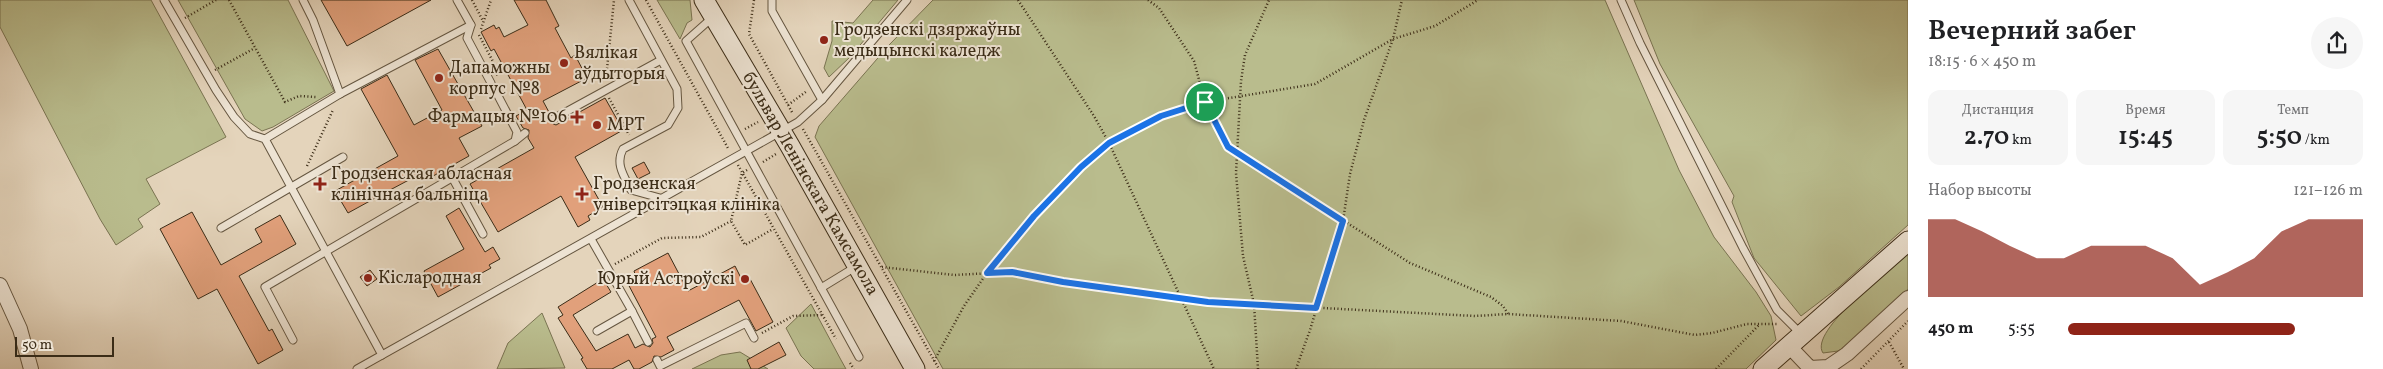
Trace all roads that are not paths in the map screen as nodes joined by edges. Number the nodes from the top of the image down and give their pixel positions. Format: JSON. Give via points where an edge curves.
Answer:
{"nodes":[{"id":1,"x":164,"y":0,"type":"edge"},
{"id":2,"x":303,"y":0,"type":"edge"},
{"id":3,"x":457,"y":0,"type":"edge"},
{"id":4,"x":629,"y":0,"type":"edge"},
{"id":5,"x":704,"y":0,"type":"edge"},
{"id":6,"x":772,"y":0,"type":"edge"},
{"id":7,"x":907,"y":0,"type":"edge"},
{"id":8,"x":1621,"y":0,"type":"edge"},
{"id":9,"x":714,"y":16,"type":"junction"},
{"id":10,"x":471,"y":25,"type":"junction"},
{"id":11,"x":662,"y":60,"type":"junction"},
{"id":12,"x":490,"y":81,"type":"road end"},
{"id":13,"x":495,"y":90,"type":"dead end"},
{"id":14,"x":340,"y":94,"type":"junction"},
{"id":15,"x":822,"y":100,"type":"junction"},
{"id":16,"x":553,"y":119,"type":"dead end"},
{"id":17,"x":782,"y":131,"type":"junction"},
{"id":18,"x":526,"y":133,"type":"dead end"},
{"id":19,"x":265,"y":138,"type":"junction"},
{"id":20,"x":515,"y":141,"type":"junction"},
{"id":21,"x":746,"y":150,"type":"junction"},
{"id":22,"x":343,"y":157,"type":"dead end"},
{"id":23,"x":452,"y":177,"type":"junction"},
{"id":24,"x":290,"y":188,"type":"junction"},
{"id":25,"x":660,"y":198,"type":"junction"},
{"id":26,"x":221,"y":228,"type":"dead end"},
{"id":27,"x":483,"y":234,"type":"dead end"},
{"id":28,"x":591,"y":240,"type":"junction"},
{"id":29,"x":1908,"y":241,"type":"edge"},
{"id":30,"x":326,"y":250,"type":"junction"},
{"id":31,"x":858,"y":266,"type":"junction"},
{"id":32,"x":0,"y":285,"type":"edge"},
{"id":33,"x":821,"y":288,"type":"junction"},
{"id":34,"x":1908,"y":298,"type":"edge"},
{"id":35,"x":632,"y":311,"type":"junction"},
{"id":36,"x":597,"y":331,"type":"dead end"},
{"id":37,"x":1794,"y":335,"type":"junction"},
{"id":38,"x":754,"y":338,"type":"road end"},
{"id":39,"x":293,"y":340,"type":"dead end"},
{"id":40,"x":648,"y":342,"type":"dead end"},
{"id":41,"x":382,"y":355,"type":"junction"},
{"id":42,"x":859,"y":356,"type":"dead end"},
{"id":43,"x":657,"y":360,"type":"dead end"},
{"id":44,"x":1810,"y":368,"type":"edge"},
{"id":45,"x":31,"y":369,"type":"edge"},
{"id":46,"x":358,"y":369,"type":"edge"},
{"id":47,"x":915,"y":369,"type":"edge"},
{"id":48,"x":1764,"y":369,"type":"edge"}],
"edges":[{"from":1,"to":19,"type":"lane","via":[[207,75],[243,128],[250,134]]},
{"from":2,"to":14,"type":"lane"},
{"from":3,"to":10,"type":"lane"},
{"from":4,"to":11,"type":"lane"},
{"from":5,"to":9,"type":"street","name":"бульвар Ленінскага Камсамола"},
{"from":6,"to":15,"type":"lane","via":[[772,10]]},
{"from":7,"to":15,"type":"lane"},
{"from":8,"to":37,"type":"lane","via":[[1744,248]]},
{"from":9,"to":17,"type":"street","name":"бульвар Ленінскага Камсамола"},
{"from":9,"to":21,"type":"lane","via":[[686,41]]},
{"from":10,"to":12,"type":"lane","via":[[467,38]]},
{"from":10,"to":14,"type":"lane"},
{"from":11,"to":16,"type":"lane"},
{"from":11,"to":25,"type":"lane","via":[[677,89],[678,108],[668,125],[623,148],[619,156],[619,166],[631,190]]},
{"from":13,"to":20,"type":"lane","via":[[517,132]]},
{"from":14,"to":19,"type":"lane"},
{"from":15,"to":17,"type":"lane","via":[[798,122]]},
{"from":17,"to":21,"type":"lane"},
{"from":17,"to":31,"type":"street","name":"бульвар Ленінскага Камсамола"},
{"from":18,"to":20,"type":"lane"},
{"from":19,"to":24,"type":"lane"},
{"from":20,"to":23,"type":"lane"},
{"from":21,"to":25,"type":"lane"},
{"from":21,"to":33,"type":"lane"},
{"from":22,"to":24,"type":"lane"},
{"from":23,"to":27,"type":"lane"},
{"from":23,"to":30,"type":"lane"},
{"from":24,"to":26,"type":"lane"},
{"from":24,"to":30,"type":"lane"},
{"from":25,"to":28,"type":"lane"},
{"from":28,"to":35,"type":"lane"},
{"from":28,"to":41,"type":"lane"},
{"from":29,"to":37,"type":"street"},
{"from":30,"to":39,"type":"lane","via":[[265,287]]},
{"from":30,"to":41,"type":"lane"},
{"from":31,"to":33,"type":"lane"},
{"from":31,"to":47,"type":"street","name":"бульвар Ленінскага Камсамола"},
{"from":32,"to":45,"type":"street","via":[[20,329]]},
{"from":33,"to":42,"type":"lane"},
{"from":34,"to":44,"type":"street","via":[[1847,354],[1828,366]]},
{"from":35,"to":36,"type":"lane"},
{"from":35,"to":40,"type":"lane"},
{"from":37,"to":44,"type":"street"},
{"from":37,"to":48,"type":"street"},
{"from":38,"to":43,"type":"lane","via":[[746,323],[660,366]]},
{"from":41,"to":46,"type":"lane"}]}
